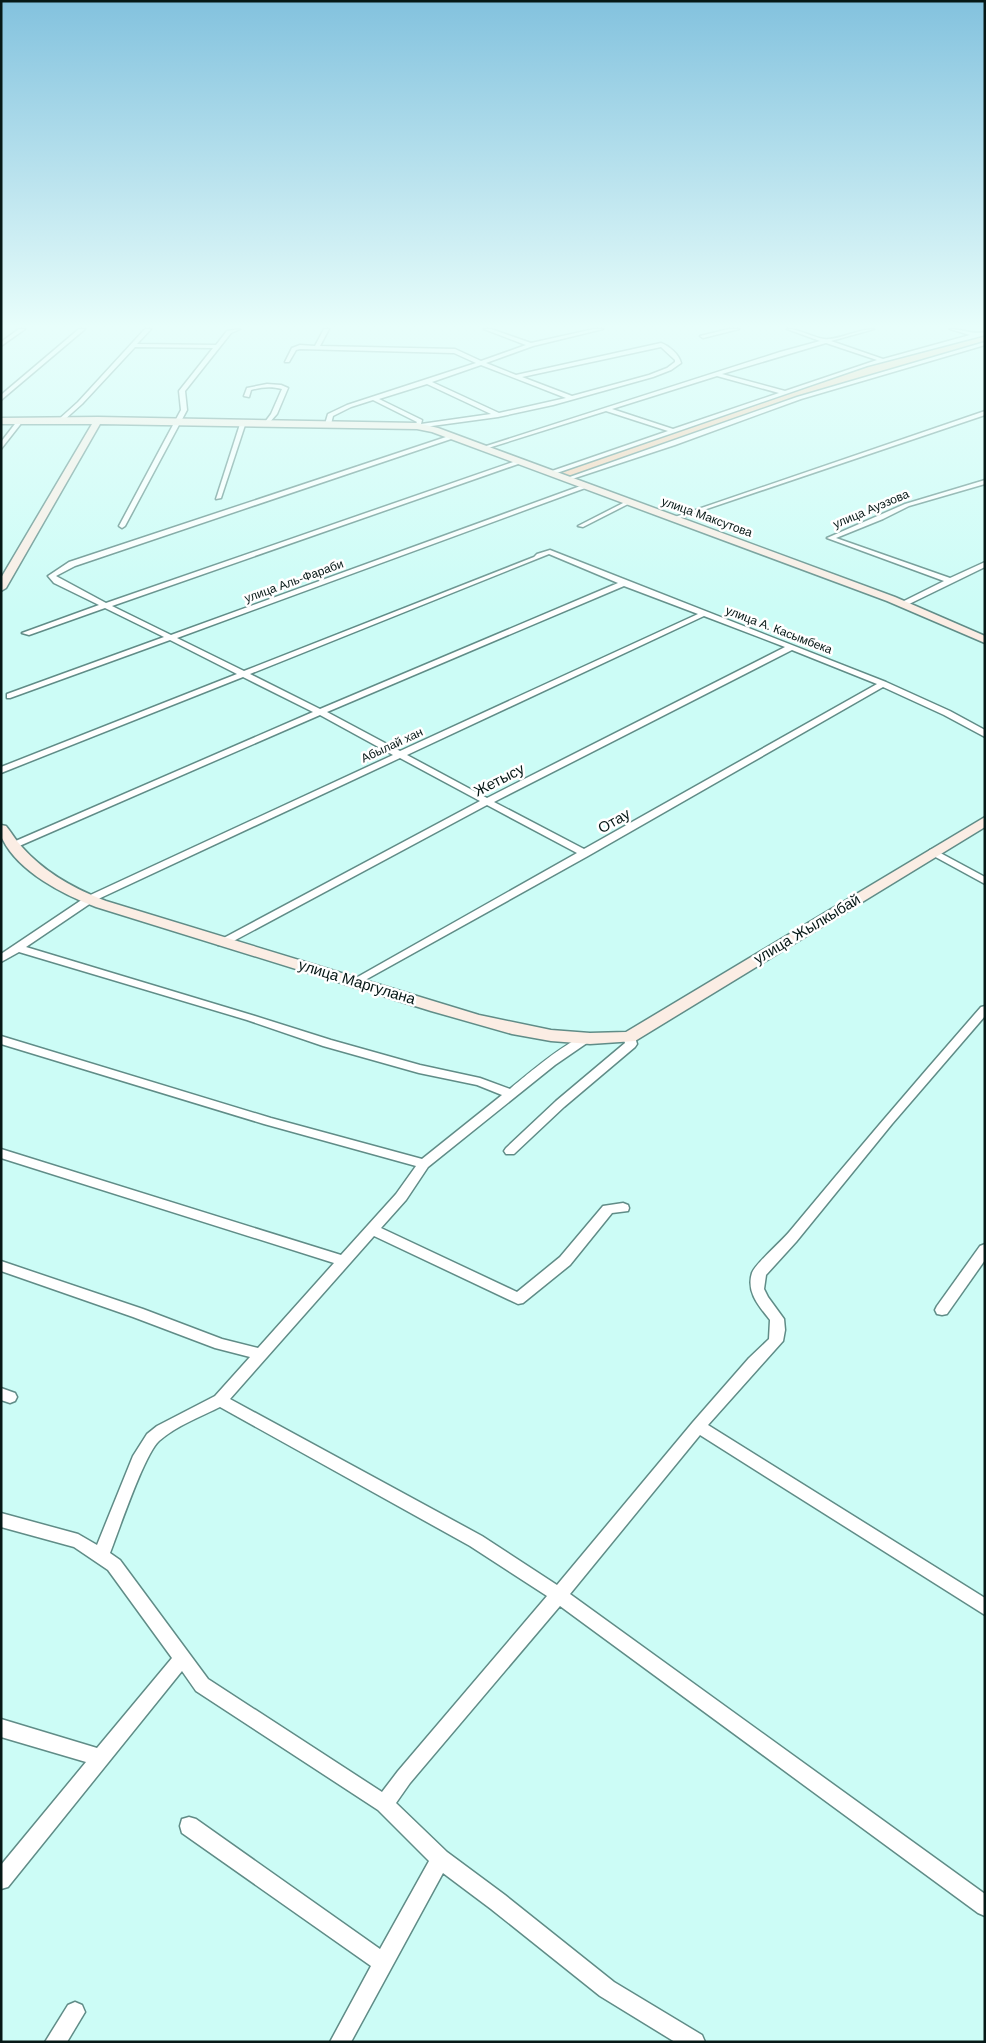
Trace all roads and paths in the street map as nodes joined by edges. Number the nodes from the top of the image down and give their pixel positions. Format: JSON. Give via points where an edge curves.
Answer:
{"nodes":[{"id":1,"x":18,"y":424,"type":"edge"},
{"id":2,"x":95,"y":424,"type":"edge"},
{"id":3,"x":176,"y":424,"type":"edge"},
{"id":4,"x":242,"y":424,"type":"edge"},
{"id":5,"x":343,"y":424,"type":"edge"},
{"id":6,"x":429,"y":424,"type":"edge"},
{"id":7,"x":560,"y":424,"type":"edge"},
{"id":8,"x":653,"y":424,"type":"edge"},
{"id":9,"x":693,"y":424,"type":"edge"},
{"id":10,"x":727,"y":424,"type":"edge"},
{"id":11,"x":952,"y":424,"type":"edge"},
{"id":12,"x":417,"y":426,"type":"junction"},
{"id":13,"x":674,"y":431,"type":"junction"},
{"id":14,"x":452,"y":437,"type":"junction"},
{"id":15,"x":1,"y":447,"type":"edge"},
{"id":16,"x":483,"y":448,"type":"junction"},
{"id":17,"x":519,"y":462,"type":"junction"},
{"id":18,"x":551,"y":473,"type":"junction"},
{"id":19,"x":567,"y":479,"type":"junction"},
{"id":20,"x":985,"y":482,"type":"edge"},
{"id":21,"x":586,"y":486,"type":"junction"},
{"id":22,"x":218,"y":498,"type":"dead end"},
{"id":23,"x":629,"y":502,"type":"junction"},
{"id":24,"x":675,"y":518,"type":"junction"},
{"id":25,"x":122,"y":526,"type":"dead end"},
{"id":26,"x":581,"y":526,"type":"dead end"},
{"id":27,"x":985,"y":564,"type":"edge"},
{"id":28,"x":948,"y":580,"type":"junction"},
{"id":29,"x":624,"y":583,"type":"junction"},
{"id":30,"x":1,"y":588,"type":"edge"},
{"id":31,"x":902,"y":604,"type":"junction"},
{"id":32,"x":106,"y":605,"type":"junction"},
{"id":33,"x":705,"y":614,"type":"junction"},
{"id":34,"x":26,"y":633,"type":"dead end"},
{"id":35,"x":171,"y":637,"type":"junction"},
{"id":36,"x":985,"y":640,"type":"edge"},
{"id":37,"x":792,"y":647,"type":"junction"},
{"id":38,"x":244,"y":673,"type":"junction"},
{"id":39,"x":883,"y":684,"type":"junction"},
{"id":40,"x":10,"y":696,"type":"dead end"},
{"id":41,"x":320,"y":712,"type":"junction"},
{"id":42,"x":985,"y":734,"type":"edge"},
{"id":43,"x":400,"y":755,"type":"junction"},
{"id":44,"x":1,"y":770,"type":"edge"},
{"id":45,"x":488,"y":801,"type":"junction"},
{"id":46,"x":985,"y":821,"type":"edge"},
{"id":47,"x":1,"y":829,"type":"edge"},
{"id":48,"x":14,"y":844,"type":"junction"},
{"id":49,"x":933,"y":852,"type":"junction"},
{"id":50,"x":585,"y":854,"type":"junction"},
{"id":51,"x":985,"y":881,"type":"edge"},
{"id":52,"x":90,"y":899,"type":"junction"},
{"id":53,"x":222,"y":944,"type":"junction"},
{"id":54,"x":17,"y":948,"type":"junction"},
{"id":55,"x":1,"y":959,"type":"edge"},
{"id":56,"x":358,"y":981,"type":"junction"},
{"id":57,"x":985,"y":1008,"type":"edge"},
{"id":58,"x":629,"y":1037,"type":"junction"},
{"id":59,"x":1,"y":1040,"type":"edge"},
{"id":60,"x":583,"y":1040,"type":"junction"},
{"id":61,"x":512,"y":1094,"type":"junction"},
{"id":62,"x":510,"y":1151,"type":"dead end"},
{"id":63,"x":1,"y":1153,"type":"edge"},
{"id":64,"x":424,"y":1164,"type":"junction"},
{"id":65,"x":622,"y":1208,"type":"dead end"},
{"id":66,"x":372,"y":1229,"type":"junction"},
{"id":67,"x":985,"y":1249,"type":"edge"},
{"id":68,"x":343,"y":1261,"type":"junction"},
{"id":69,"x":1,"y":1266,"type":"edge"},
{"id":70,"x":942,"y":1310,"type":"dead end"},
{"id":71,"x":260,"y":1354,"type":"junction"},
{"id":72,"x":220,"y":1400,"type":"junction"},
{"id":73,"x":698,"y":1426,"type":"junction"},
{"id":74,"x":1,"y":1520,"type":"edge"},
{"id":75,"x":101,"y":1556,"type":"junction"},
{"id":76,"x":560,"y":1595,"type":"junction"},
{"id":77,"x":985,"y":1607,"type":"edge"},
{"id":78,"x":182,"y":1658,"type":"junction"},
{"id":79,"x":1,"y":1728,"type":"edge"},
{"id":80,"x":101,"y":1758,"type":"junction"},
{"id":81,"x":384,"y":1804,"type":"junction"},
{"id":82,"x":189,"y":1826,"type":"dead end"},
{"id":83,"x":440,"y":1858,"type":"junction"},
{"id":84,"x":1,"y":1880,"type":"edge"},
{"id":85,"x":985,"y":1906,"type":"edge"},
{"id":86,"x":383,"y":1963,"type":"junction"},
{"id":87,"x":75,"y":2012,"type":"dead end"},
{"id":88,"x":55,"y":2042,"type":"edge"},
{"id":89,"x":340,"y":2042,"type":"edge"},
{"id":90,"x":695,"y":2042,"type":"edge"}],
"edges":[{"from":1,"to":15,"type":"street"},
{"from":2,"to":30,"type":"street"},
{"from":3,"to":25,"type":"street"},
{"from":4,"to":22,"type":"street"},
{"from":5,"to":12,"type":"street","name":"улица Максутова"},
{"from":6,"to":12,"type":"street"},
{"from":7,"to":16,"type":"street"},
{"from":8,"to":13,"type":"street"},
{"from":9,"to":13,"type":"street"},
{"from":10,"to":19,"type":"street"},
{"from":11,"to":24,"type":"street"},
{"from":12,"to":14,"type":"street","name":"улица Максутова"},
{"from":13,"to":18,"type":"street"},
{"from":14,"to":16,"type":"street","name":"улица Максутова"},
{"from":14,"to":32,"type":"street","via":[[140,540],[72,564],[52,576]]},
{"from":16,"to":17,"type":"street","name":"улица Максутова"},
{"from":17,"to":18,"type":"street","name":"улица Максутова"},
{"from":17,"to":32,"type":"street"},
{"from":18,"to":19,"type":"street","name":"улица Максутова"},
{"from":19,"to":21,"type":"street","name":"улица Максутова"},
{"from":20,"to":28,"type":"street","name":"улица Ауэзова","via":[[907,505],[830,538]]},
{"from":21,"to":23,"type":"street","name":"улица Максутова"},
{"from":21,"to":35,"type":"street","name":"улица Аль-Фараби"},
{"from":23,"to":24,"type":"street","name":"улица Максутова"},
{"from":23,"to":26,"type":"street"},
{"from":24,"to":31,"type":"street","name":"улица Максутова"},
{"from":27,"to":28,"type":"street"},
{"from":28,"to":31,"type":"street"},
{"from":29,"to":33,"type":"street","name":"улица А. Касымбека"},
{"from":29,"to":38,"type":"street","name":"улица А. Касымбека","via":[[550,552]]},
{"from":29,"to":41,"type":"street"},
{"from":31,"to":36,"type":"street","name":"улица Максутова"},
{"from":32,"to":34,"type":"street"},
{"from":32,"to":35,"type":"street"},
{"from":33,"to":37,"type":"street","name":"улица А. Касымбека"},
{"from":33,"to":43,"type":"street","name":"Абылай хан"},
{"from":35,"to":38,"type":"street"},
{"from":35,"to":40,"type":"street","name":"улица Аль-Фараби"},
{"from":37,"to":39,"type":"street","name":"улица А. Касымбека"},
{"from":37,"to":45,"type":"street","name":"Жетысу"},
{"from":38,"to":41,"type":"street"},
{"from":38,"to":44,"type":"street"},
{"from":39,"to":42,"type":"street","name":"улица А. Касымбека"},
{"from":39,"to":50,"type":"street","name":"Отау"},
{"from":41,"to":43,"type":"street"},
{"from":41,"to":48,"type":"street"},
{"from":43,"to":45,"type":"street"},
{"from":43,"to":52,"type":"street","name":"Абылай хан"},
{"from":45,"to":50,"type":"street"},
{"from":45,"to":53,"type":"street","name":"Жетысу"},
{"from":46,"to":49,"type":"street","name":"улица Жылкыбай"},
{"from":47,"to":48,"type":"street","name":"улица Маргулана"},
{"from":48,"to":52,"type":"street","name":"улица Маргулана","via":[[60,886]]},
{"from":49,"to":51,"type":"street"},
{"from":49,"to":58,"type":"street","name":"улица Жылкыбай"},
{"from":50,"to":56,"type":"street","name":"Отау"},
{"from":52,"to":53,"type":"street","name":"улица Маргулана"},
{"from":52,"to":54,"type":"street","name":"Абылай хан"},
{"from":53,"to":56,"type":"street","name":"улица Маргулана"},
{"from":54,"to":55,"type":"street","name":"Абылай хан"},
{"from":54,"to":61,"type":"street","via":[[327,1043],[480,1082]]},
{"from":56,"to":60,"type":"street","name":"улица Маргулана","via":[[480,1021]]},
{"from":57,"to":73,"type":"street","via":[[759,1273],[757,1289],[777,1319],[776,1341]]},
{"from":58,"to":60,"type":"street","name":"улица Маргулана"},
{"from":58,"to":62,"type":"street","via":[[631,1044]]},
{"from":59,"to":64,"type":"street","via":[[268,1121]]},
{"from":60,"to":61,"type":"street"},
{"from":61,"to":64,"type":"street"},
{"from":63,"to":68,"type":"street"},
{"from":64,"to":66,"type":"street","via":[[401,1197]]},
{"from":65,"to":66,"type":"street","via":[[608,1209],[565,1261],[518,1299]]},
{"from":66,"to":68,"type":"street"},
{"from":67,"to":70,"type":"street"},
{"from":68,"to":71,"type":"street"},
{"from":69,"to":71,"type":"street","via":[[138,1312],[220,1344]]},
{"from":71,"to":72,"type":"street"},
{"from":72,"to":75,"type":"street","via":[[152,1438],[141,1456]]},
{"from":72,"to":76,"type":"street","via":[[476,1541]]},
{"from":73,"to":76,"type":"street"},
{"from":73,"to":77,"type":"street"},
{"from":74,"to":75,"type":"street","via":[[78,1541]]},
{"from":75,"to":78,"type":"street","via":[[114,1565]]},
{"from":76,"to":81,"type":"street","via":[[484,1681]]},
{"from":76,"to":85,"type":"street"},
{"from":78,"to":80,"type":"street"},
{"from":78,"to":81,"type":"street","via":[[202,1685]]},
{"from":79,"to":80,"type":"street"},
{"from":80,"to":84,"type":"street"},
{"from":81,"to":83,"type":"street"},
{"from":82,"to":86,"type":"street"},
{"from":83,"to":86,"type":"street"},
{"from":83,"to":90,"type":"street","via":[[606,1989]]},
{"from":86,"to":89,"type":"street"},
{"from":87,"to":88,"type":"street"}]}
